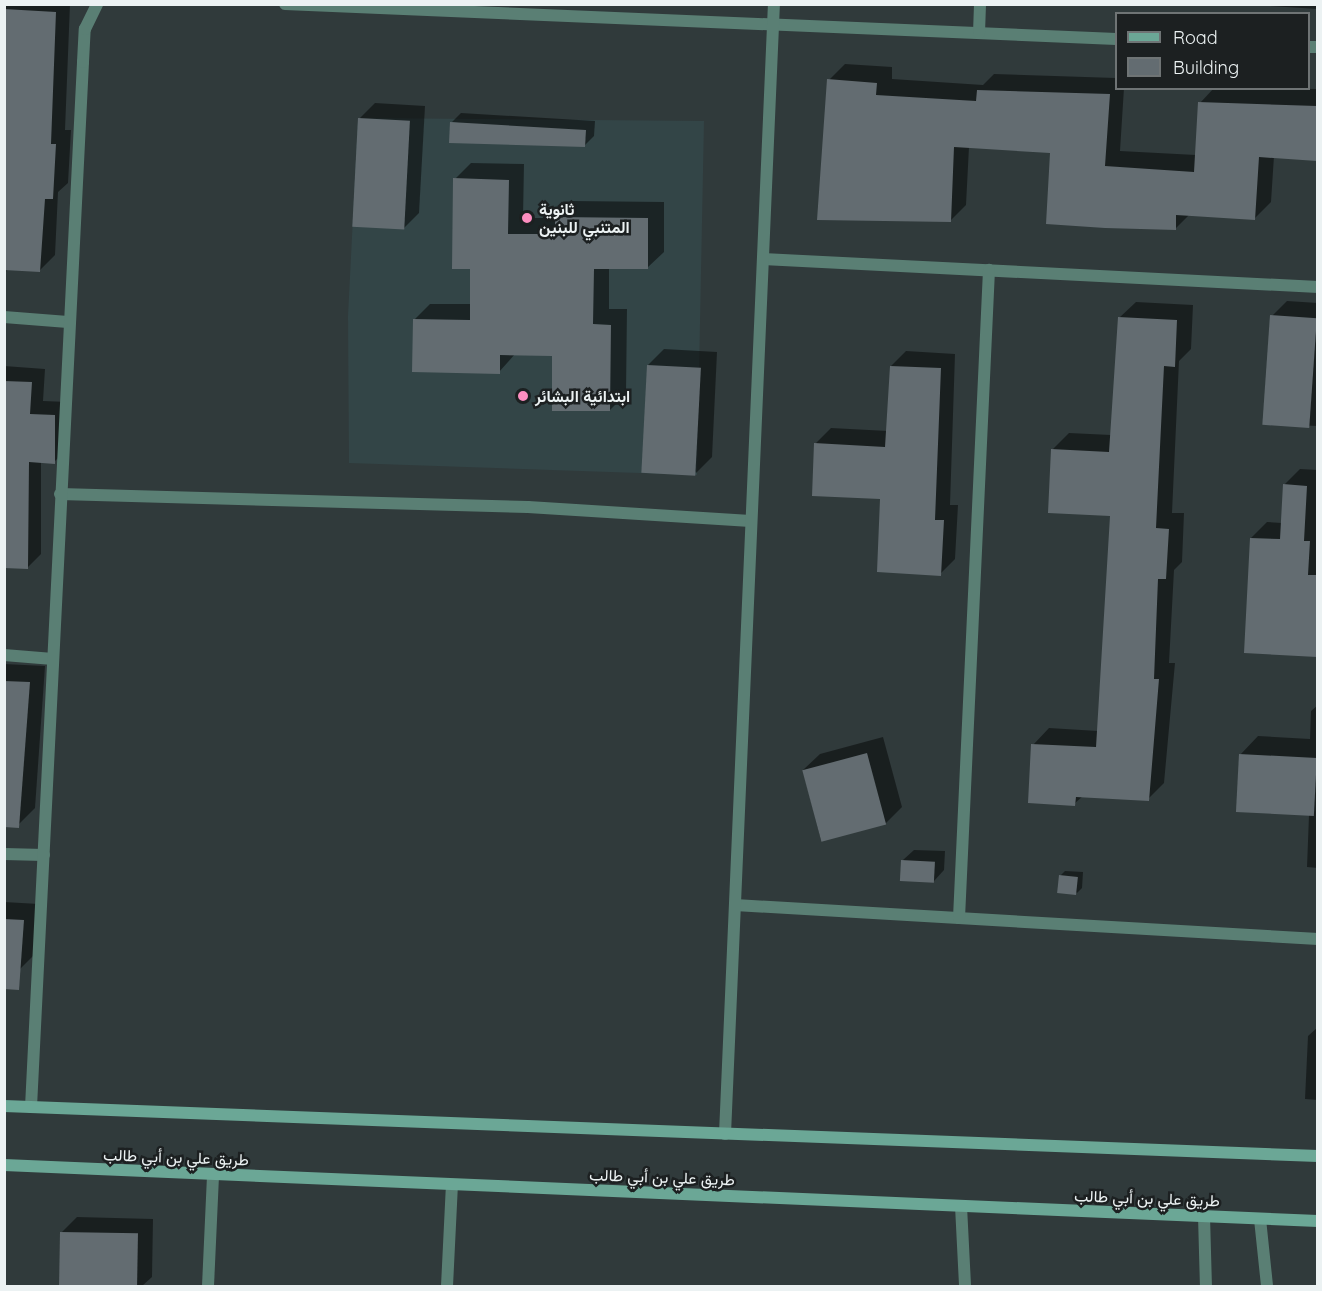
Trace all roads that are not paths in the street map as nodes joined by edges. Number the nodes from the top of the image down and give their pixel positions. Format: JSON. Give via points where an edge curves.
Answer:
{"nodes":[{"id":1,"x":97,"y":4,"type":"edge"},
{"id":2,"x":285,"y":4,"type":"edge"},
{"id":3,"x":774,"y":4,"type":"edge"},
{"id":4,"x":980,"y":4,"type":"edge"},
{"id":5,"x":773,"y":26,"type":"junction"},
{"id":6,"x":979,"y":33,"type":"junction"},
{"id":7,"x":1115,"y":39,"type":"edge"},
{"id":8,"x":763,"y":259,"type":"junction"},
{"id":9,"x":989,"y":270,"type":"junction"},
{"id":10,"x":1317,"y":287,"type":"edge"},
{"id":11,"x":4,"y":317,"type":"edge"},
{"id":12,"x":68,"y":322,"type":"junction"},
{"id":13,"x":60,"y":494,"type":"junction"},
{"id":14,"x":752,"y":521,"type":"junction"},
{"id":15,"x":4,"y":655,"type":"edge"},
{"id":16,"x":53,"y":659,"type":"junction"},
{"id":17,"x":4,"y":854,"type":"edge"},
{"id":18,"x":44,"y":855,"type":"junction"},
{"id":19,"x":735,"y":905,"type":"junction"},
{"id":20,"x":958,"y":918,"type":"junction"},
{"id":21,"x":1317,"y":939,"type":"edge"},
{"id":22,"x":4,"y":1106,"type":"edge"},
{"id":23,"x":31,"y":1107,"type":"junction"},
{"id":24,"x":725,"y":1134,"type":"junction"},
{"id":25,"x":1317,"y":1156,"type":"edge"},
{"id":26,"x":4,"y":1165,"type":"edge"},
{"id":27,"x":213,"y":1175,"type":"junction"},
{"id":28,"x":452,"y":1185,"type":"junction"},
{"id":29,"x":961,"y":1206,"type":"junction"},
{"id":30,"x":1204,"y":1216,"type":"junction"},
{"id":31,"x":1260,"y":1219,"type":"junction"},
{"id":32,"x":1317,"y":1221,"type":"edge"},
{"id":33,"x":208,"y":1287,"type":"edge"},
{"id":34,"x":447,"y":1287,"type":"edge"},
{"id":35,"x":965,"y":1287,"type":"edge"},
{"id":36,"x":1206,"y":1287,"type":"edge"},
{"id":37,"x":1267,"y":1287,"type":"edge"}],
"edges":[{"from":1,"to":12,"type":"street","via":[[85,29]]},
{"from":2,"to":5,"type":"street"},
{"from":3,"to":5,"type":"street"},
{"from":4,"to":6,"type":"street"},
{"from":5,"to":6,"type":"street"},
{"from":5,"to":8,"type":"street"},
{"from":6,"to":7,"type":"street"},
{"from":8,"to":9,"type":"street"},
{"from":8,"to":14,"type":"street"},
{"from":9,"to":10,"type":"street"},
{"from":9,"to":20,"type":"street"},
{"from":11,"to":12,"type":"street"},
{"from":12,"to":13,"type":"street"},
{"from":13,"to":14,"type":"street","via":[[528,507]]},
{"from":13,"to":16,"type":"street"},
{"from":14,"to":19,"type":"street"},
{"from":15,"to":16,"type":"street"},
{"from":16,"to":18,"type":"street"},
{"from":17,"to":18,"type":"street"},
{"from":18,"to":23,"type":"street"},
{"from":19,"to":20,"type":"street"},
{"from":19,"to":24,"type":"street"},
{"from":20,"to":21,"type":"street"},
{"from":22,"to":23,"type":"main road"},
{"from":23,"to":24,"type":"main road"},
{"from":24,"to":25,"type":"main road"},
{"from":26,"to":27,"type":"main road","name":"طريق علي بن أبي طالب"},
{"from":27,"to":28,"type":"main road","name":"طريق علي بن أبي طالب"},
{"from":27,"to":33,"type":"street"},
{"from":28,"to":29,"type":"main road","name":"طريق علي بن أبي طالب"},
{"from":28,"to":34,"type":"street"},
{"from":29,"to":30,"type":"main road","name":"طريق علي بن أبي طالب"},
{"from":29,"to":35,"type":"street"},
{"from":30,"to":31,"type":"main road","name":"طريق علي بن أبي طالب"},
{"from":30,"to":36,"type":"street"},
{"from":31,"to":32,"type":"main road","name":"طريق علي بن أبي طالب"},
{"from":31,"to":37,"type":"street"}]}
